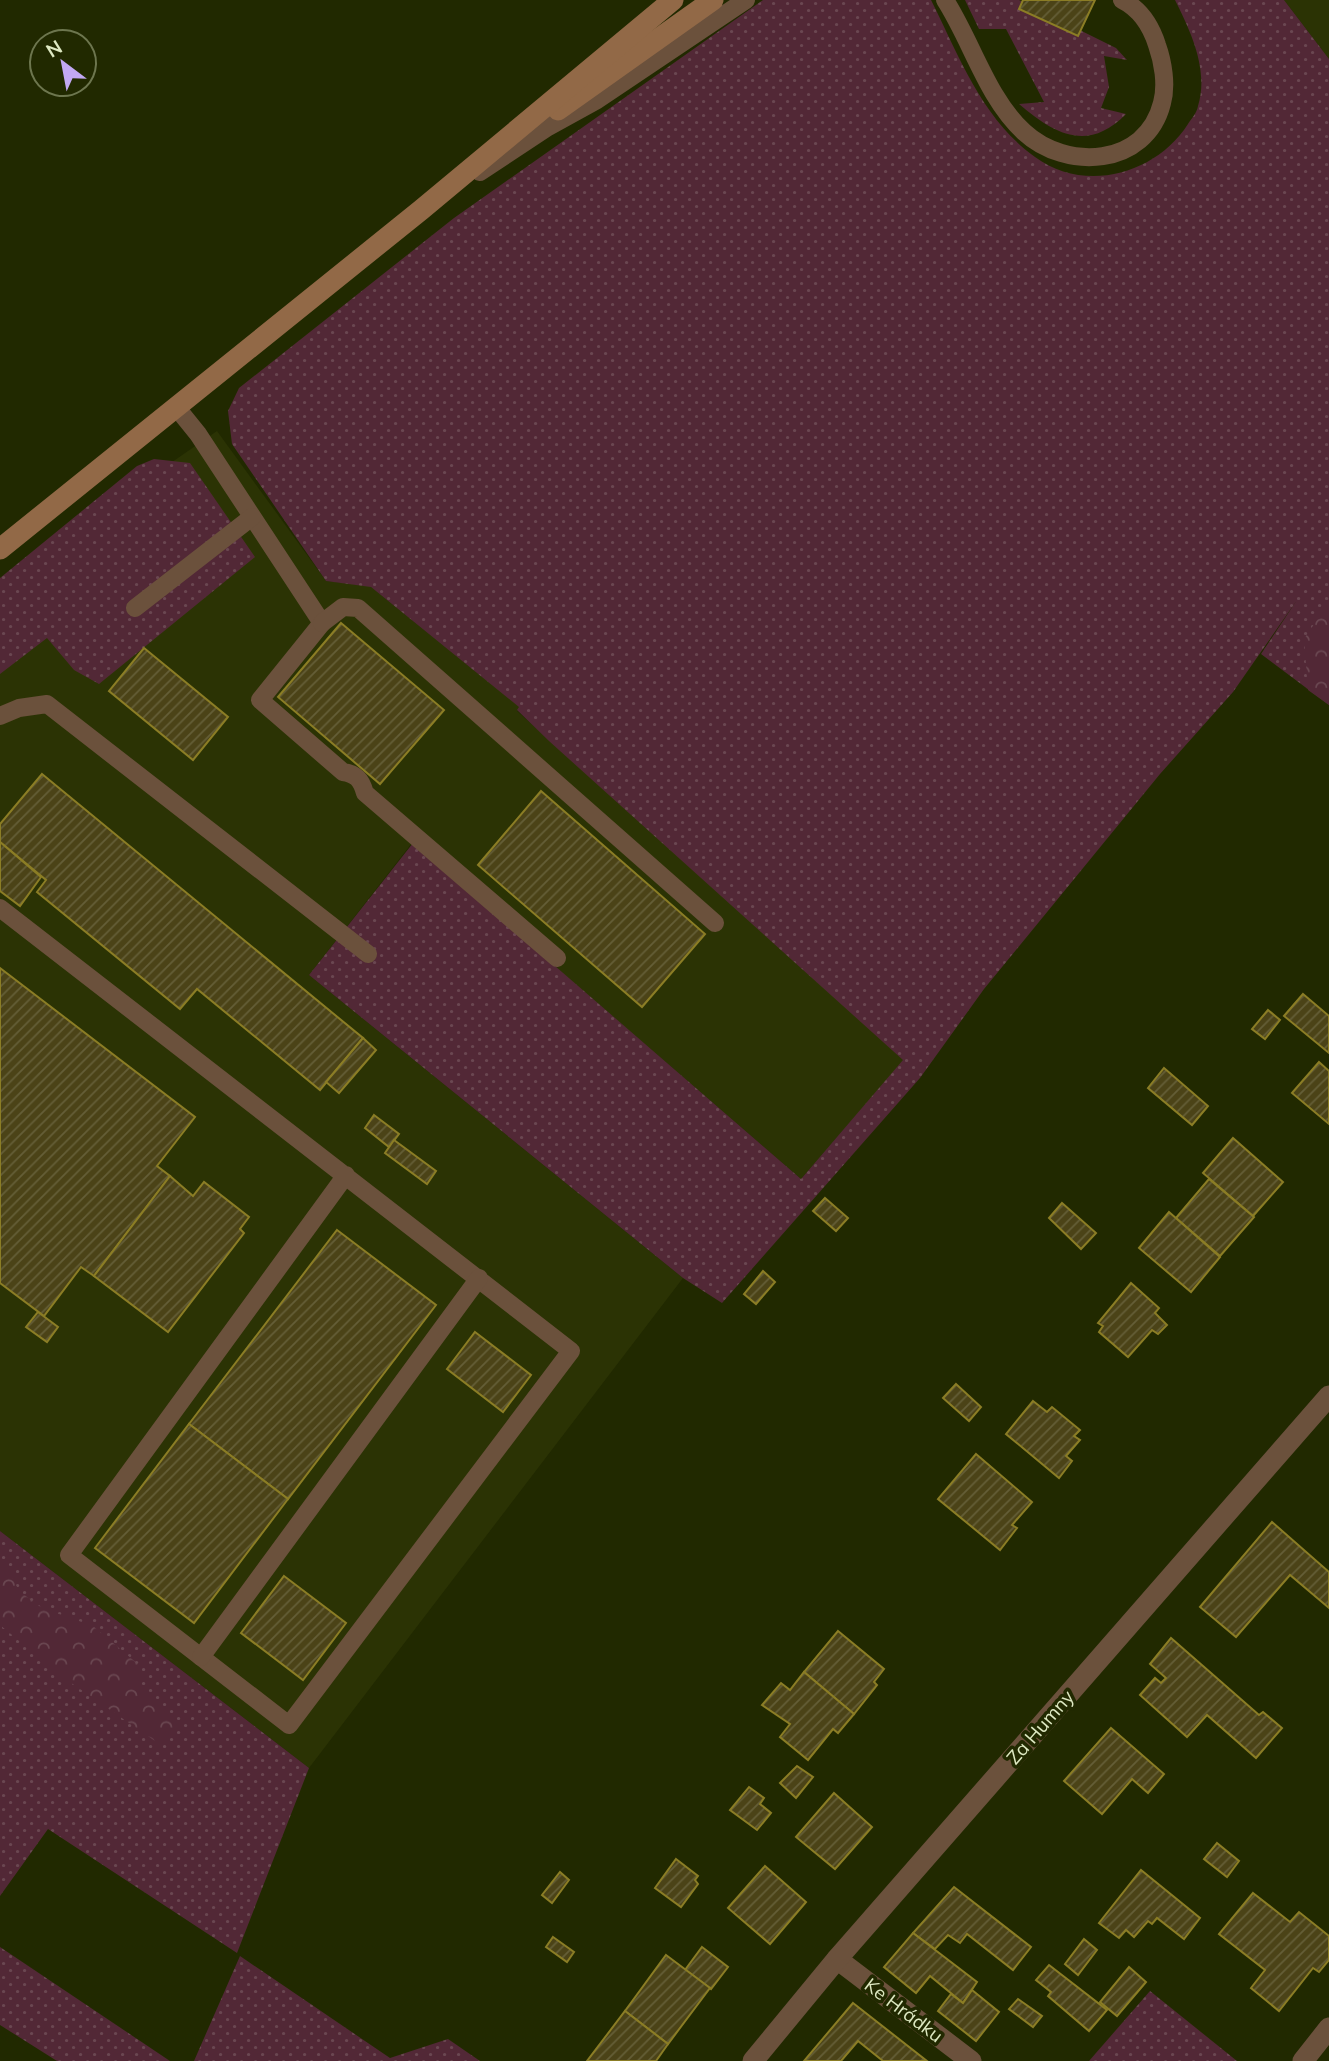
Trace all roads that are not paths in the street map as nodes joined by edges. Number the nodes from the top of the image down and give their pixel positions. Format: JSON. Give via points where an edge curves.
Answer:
{"nodes":[{"id":1,"x":673,"y":0,"type":"edge"},
{"id":2,"x":713,"y":0,"type":"edge"},
{"id":3,"x":746,"y":0,"type":"edge"},
{"id":4,"x":945,"y":0,"type":"edge"},
{"id":5,"x":1122,"y":0,"type":"edge"},
{"id":6,"x":421,"y":210,"type":"junction"},
{"id":7,"x":177,"y":408,"type":"junction"},
{"id":8,"x":252,"y":517,"type":"junction"},
{"id":9,"x":0,"y":549,"type":"edge"},
{"id":10,"x":135,"y":608,"type":"dead end"},
{"id":11,"x":322,"y":623,"type":"junction"},
{"id":12,"x":0,"y":716,"type":"edge"},
{"id":13,"x":0,"y":908,"type":"edge"},
{"id":14,"x":715,"y":923,"type":"dead end"},
{"id":15,"x":368,"y":954,"type":"dead end"},
{"id":16,"x":557,"y":958,"type":"dead end"},
{"id":17,"x":346,"y":1175,"type":"junction"},
{"id":18,"x":479,"y":1278,"type":"junction"},
{"id":19,"x":1329,"y":1396,"type":"edge"},
{"id":20,"x":201,"y":1657,"type":"junction"},
{"id":21,"x":837,"y":1959,"type":"junction"},
{"id":22,"x":1329,"y":2028,"type":"edge"},
{"id":23,"x":753,"y":2061,"type":"edge"},
{"id":24,"x":971,"y":2061,"type":"edge"},
{"id":25,"x":1303,"y":2061,"type":"edge"}],
"edges":[{"from":1,"to":6,"type":"main road"},
{"from":2,"to":6,"type":"main road"},
{"from":3,"to":6,"type":"lane"},
{"from":4,"to":5,"type":"lane","via":[[1002,104],[1022,131],[1056,153],[1094,159],[1111,156],[1143,135],[1163,102],[1163,62],[1156,39],[1142,15]]},
{"from":6,"to":7,"type":"main road"},
{"from":7,"to":8,"type":"lane"},
{"from":7,"to":9,"type":"main road"},
{"from":8,"to":10,"type":"lane"},
{"from":8,"to":11,"type":"lane"},
{"from":11,"to":14,"type":"lane","via":[[343,607],[358,608]]},
{"from":11,"to":16,"type":"lane","via":[[260,700],[343,772],[354,774],[365,793]]},
{"from":12,"to":15,"type":"lane","via":[[47,705]]},
{"from":13,"to":17,"type":"lane"},
{"from":17,"to":18,"type":"lane"},
{"from":17,"to":20,"type":"lane","via":[[69,1555]]},
{"from":18,"to":20,"type":"lane"},
{"from":18,"to":20,"type":"lane","via":[[571,1351],[289,1725]]},
{"from":19,"to":21,"type":"street","name":"Za Humny"},
{"from":21,"to":23,"type":"street","name":"Za Humny"},
{"from":21,"to":24,"type":"street","name":"Ke Hrádku"},
{"from":22,"to":25,"type":"street"}]}
